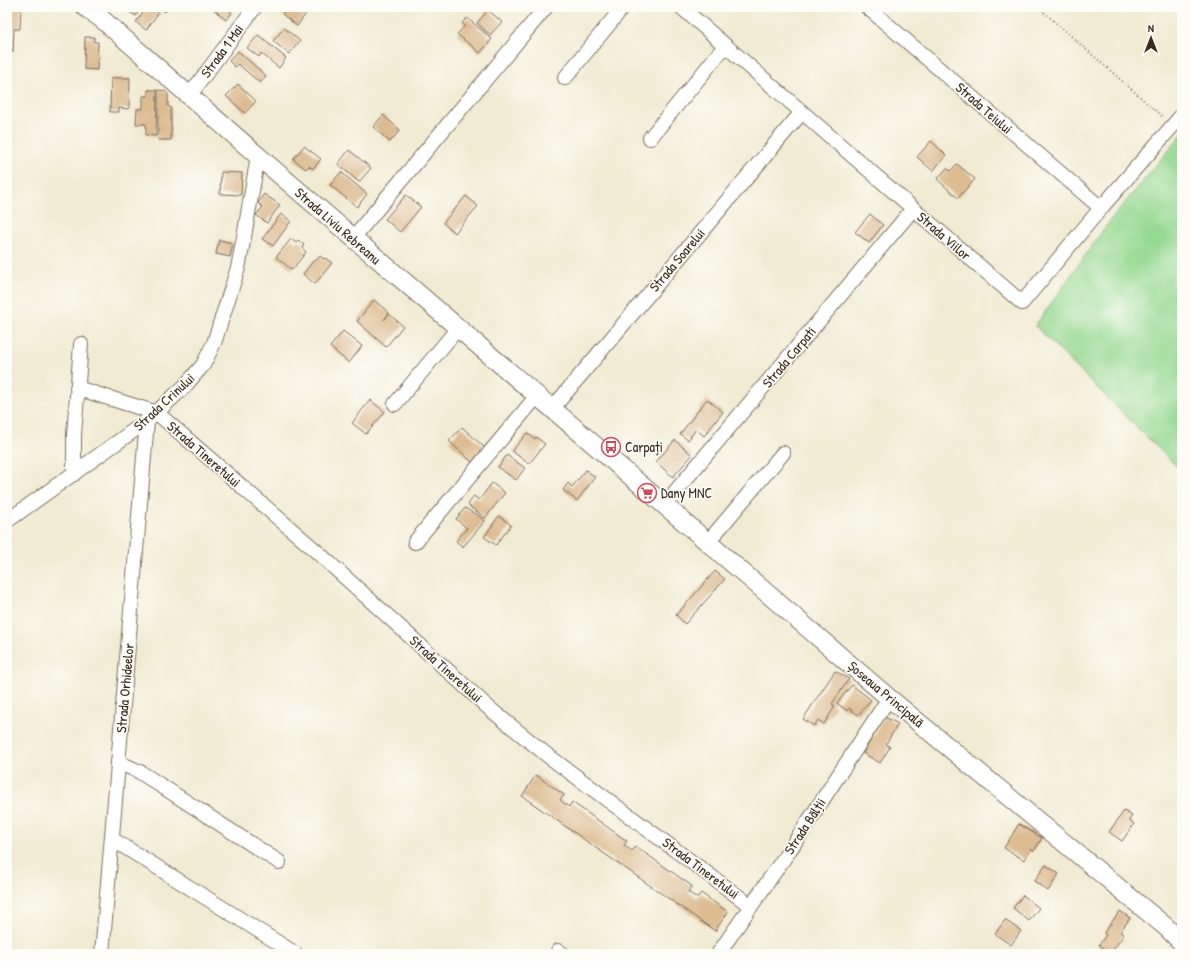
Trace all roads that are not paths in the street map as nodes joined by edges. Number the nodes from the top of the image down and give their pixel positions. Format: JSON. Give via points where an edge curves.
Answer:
{"nodes":[{"id":1,"x":255,"y":7,"type":"edge"},
{"id":2,"x":546,"y":7,"type":"edge"},
{"id":3,"x":623,"y":7,"type":"edge"},
{"id":4,"x":681,"y":7,"type":"edge"},
{"id":5,"x":866,"y":7,"type":"edge"},
{"id":6,"x":90,"y":8,"type":"edge"},
{"id":7,"x":725,"y":46,"type":"junction"},
{"id":8,"x":565,"y":78,"type":"dead end"},
{"id":9,"x":189,"y":96,"type":"junction"},
{"id":10,"x":802,"y":112,"type":"junction"},
{"id":11,"x":1178,"y":120,"type":"edge"},
{"id":12,"x":650,"y":138,"type":"dead end"},
{"id":13,"x":258,"y":156,"type":"junction"},
{"id":14,"x":1101,"y":208,"type":"junction"},
{"id":15,"x":913,"y":209,"type":"junction"},
{"id":16,"x":353,"y":238,"type":"junction"},
{"id":17,"x":458,"y":328,"type":"junction"},
{"id":18,"x":81,"y":344,"type":"dead end"},
{"id":19,"x":78,"y":388,"type":"junction"},
{"id":20,"x":537,"y":396,"type":"junction"},
{"id":21,"x":395,"y":404,"type":"dead end"},
{"id":22,"x":552,"y":409,"type":"junction"},
{"id":23,"x":152,"y":417,"type":"junction"},
{"id":24,"x":593,"y":443,"type":"joint"},
{"id":25,"x":783,"y":453,"type":"dead end"},
{"id":26,"x":74,"y":474,"type":"junction"},
{"id":27,"x":664,"y":505,"type":"junction"},
{"id":28,"x":7,"y":521,"type":"edge"},
{"id":29,"x":415,"y":542,"type":"dead end"},
{"id":30,"x":708,"y":542,"type":"junction"},
{"id":31,"x":889,"y":698,"type":"junction"},
{"id":32,"x":118,"y":762,"type":"junction"},
{"id":33,"x":112,"y":839,"type":"junction"},
{"id":34,"x":279,"y":862,"type":"dead end"},
{"id":35,"x":751,"y":906,"type":"junction"},
{"id":36,"x":1182,"y":942,"type":"edge"},
{"id":37,"x":723,"y":952,"type":"edge"},
{"id":38,"x":102,"y":954,"type":"edge"},
{"id":39,"x":296,"y":954,"type":"edge"}],
"edges":[{"from":1,"to":9,"type":"street","name":"Strada 1 Mai"},
{"from":2,"to":16,"type":"street"},
{"from":3,"to":8,"type":"street"},
{"from":4,"to":7,"type":"street","name":"Strada Viilor"},
{"from":5,"to":14,"type":"street","name":"Strada Teiului"},
{"from":6,"to":9,"type":"main road","name":"Strada Liviu Rebreanu"},
{"from":7,"to":10,"type":"street","name":"Strada Viilor"},
{"from":7,"to":12,"type":"street"},
{"from":9,"to":13,"type":"main road","name":"Strada Liviu Rebreanu"},
{"from":10,"to":15,"type":"street","name":"Strada Viilor"},
{"from":10,"to":22,"type":"street","name":"Strada Soarelui"},
{"from":11,"to":14,"type":"street","name":"Strada Viilor"},
{"from":13,"to":16,"type":"main road","name":"Strada Liviu Rebreanu"},
{"from":13,"to":23,"type":"street","name":"Strada Crinului","via":[[238,268],[214,344],[202,365],[184,387]]},
{"from":14,"to":15,"type":"street","name":"Strada Viilor","via":[[1022,303]]},
{"from":15,"to":27,"type":"street","name":"Strada Carpati"},
{"from":16,"to":17,"type":"main road","name":"Strada Liviu Rebreanu"},
{"from":17,"to":20,"type":"main road","name":"Strada Liviu Rebreanu"},
{"from":17,"to":21,"type":"street"},
{"from":18,"to":19,"type":"street"},
{"from":19,"to":23,"type":"street"},
{"from":19,"to":26,"type":"street"},
{"from":20,"to":22,"type":"main road","name":"Strada Liviu Rebreanu"},
{"from":20,"to":29,"type":"street"},
{"from":22,"to":24,"type":"main road","name":"Strada Liviu Rebreanu"},
{"from":23,"to":26,"type":"street","name":"Strada Crinului"},
{"from":23,"to":32,"type":"street","name":"Strada Orhideelor"},
{"from":23,"to":35,"type":"street","name":"Strada Tineretului","via":[[315,550],[502,719]]},
{"from":24,"to":27,"type":"main road","name":"Șoseaua Principală"},
{"from":25,"to":30,"type":"street"},
{"from":26,"to":28,"type":"street","name":"Strada Crinului"},
{"from":27,"to":30,"type":"main road","name":"Șoseaua Principală"},
{"from":30,"to":31,"type":"main road","name":"Șoseaua Principală"},
{"from":31,"to":35,"type":"street","name":"Strada Bălții"},
{"from":31,"to":36,"type":"main road","name":"Șoseaua Principală"},
{"from":32,"to":33,"type":"street","name":"Strada Orhideelor"},
{"from":32,"to":34,"type":"street","via":[[140,772]]},
{"from":33,"to":38,"type":"street","name":"Strada Orhideelor"},
{"from":33,"to":39,"type":"street"},
{"from":35,"to":37,"type":"street","name":"Strada Bălții"}]}
